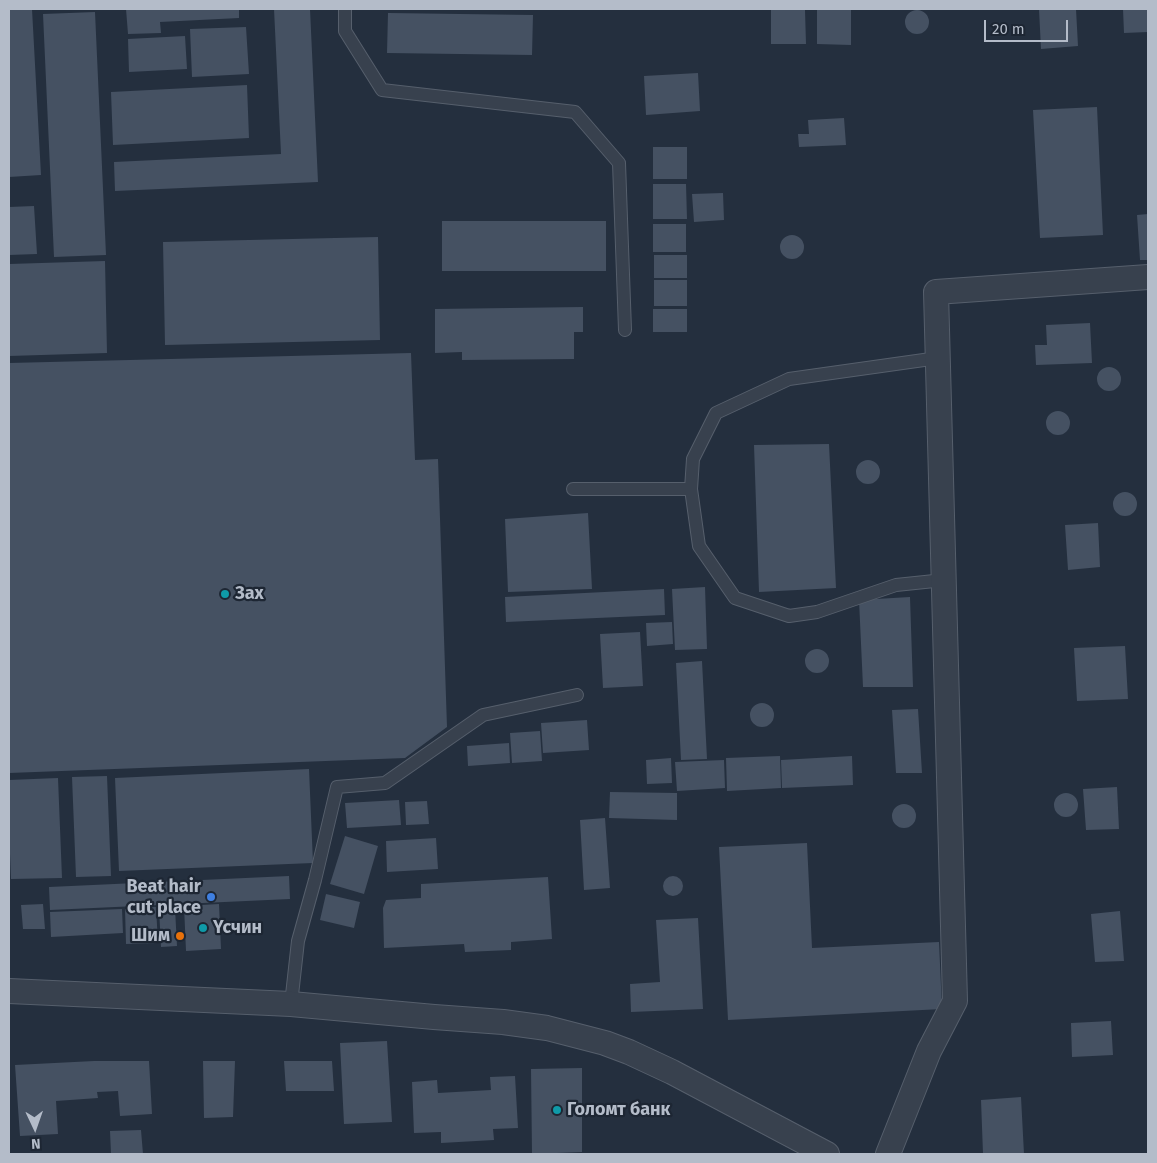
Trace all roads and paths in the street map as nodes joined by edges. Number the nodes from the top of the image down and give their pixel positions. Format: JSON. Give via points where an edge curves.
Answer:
{"nodes":[{"id":1,"x":345,"y":9,"type":"edge"},
{"id":2,"x":1148,"y":277,"type":"edge"},
{"id":3,"x":625,"y":330,"type":"dead end"},
{"id":4,"x":938,"y":358,"type":"junction"},
{"id":5,"x":573,"y":489,"type":"dead end"},
{"id":6,"x":691,"y":490,"type":"junction"},
{"id":7,"x":944,"y":580,"type":"junction"},
{"id":8,"x":577,"y":695,"type":"dead end"},
{"id":9,"x":9,"y":991,"type":"edge"},
{"id":10,"x":291,"y":1004,"type":"junction"},
{"id":11,"x":827,"y":1154,"type":"edge"},
{"id":12,"x":888,"y":1154,"type":"edge"}],
"edges":[{"from":1,"to":3,"type":"lane","via":[[345,32],[382,90],[574,112],[619,163]]},
{"from":2,"to":4,"type":"street","via":[[936,292]]},
{"from":4,"to":6,"type":"lane","via":[[790,379],[716,413],[694,459]]},
{"from":4,"to":7,"type":"street"},
{"from":5,"to":6,"type":"lane"},
{"from":6,"to":7,"type":"lane","via":[[699,546],[735,598],[789,616],[817,612],[896,585]]},
{"from":7,"to":12,"type":"street","via":[[955,1001],[929,1051]]},
{"from":8,"to":10,"type":"lane","via":[[483,715],[385,783],[338,787],[298,941]]},
{"from":9,"to":10,"type":"street"},
{"from":10,"to":11,"type":"street","via":[[503,1022],[577,1035],[629,1052],[672,1072]]}]}
